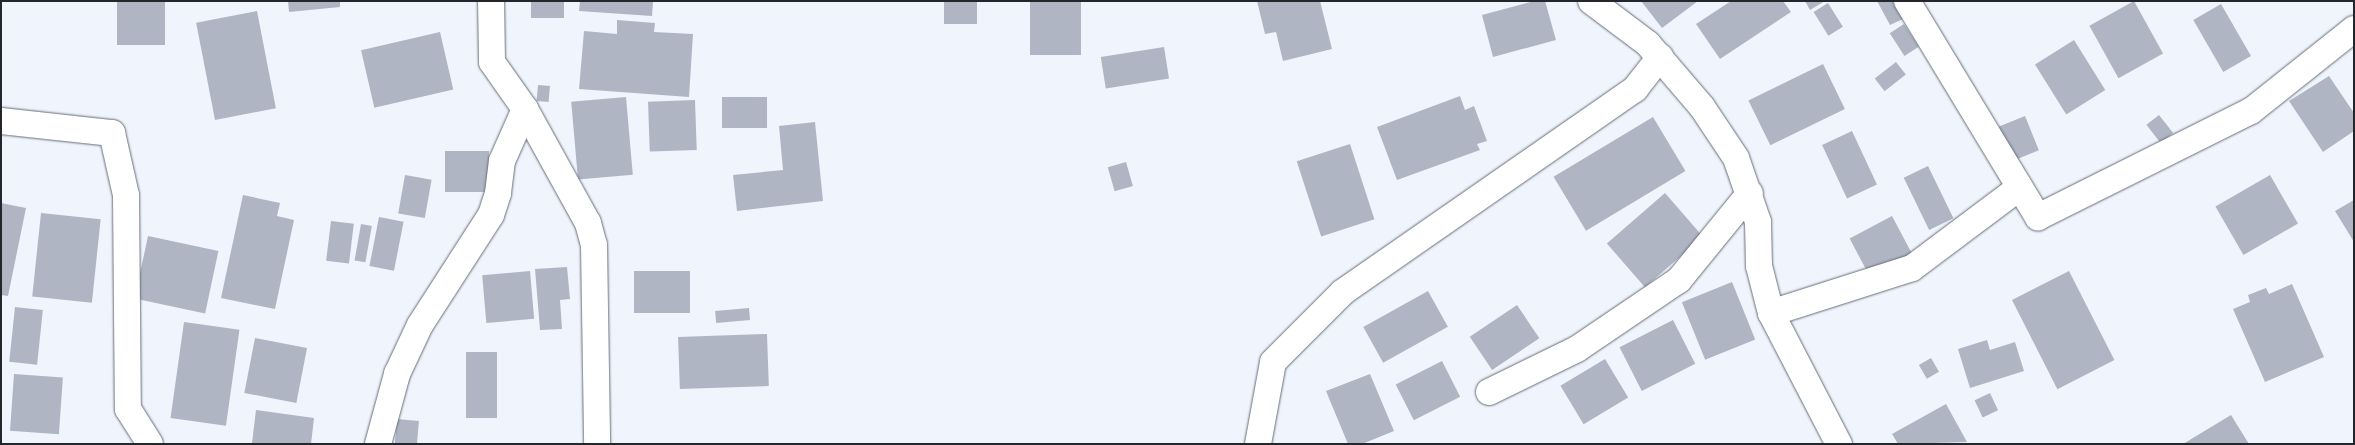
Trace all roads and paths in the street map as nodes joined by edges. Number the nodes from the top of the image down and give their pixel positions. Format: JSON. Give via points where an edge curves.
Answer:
{"nodes":[{"id":1,"x":491,"y":1,"type":"edge"},
{"id":2,"x":1592,"y":1,"type":"edge"},
{"id":3,"x":1916,"y":5,"type":"edge"},
{"id":4,"x":2354,"y":28,"type":"edge"},
{"id":5,"x":1660,"y":57,"type":"junction"},
{"id":6,"x":525,"y":109,"type":"junction"},
{"id":7,"x":1,"y":121,"type":"edge"},
{"id":8,"x":2020,"y":188,"type":"junction"},
{"id":9,"x":1750,"y":194,"type":"junction"},
{"id":10,"x":1771,"y":313,"type":"junction"},
{"id":11,"x":1489,"y":392,"type":"dead end"},
{"id":12,"x":150,"y":444,"type":"edge"},
{"id":13,"x":378,"y":444,"type":"edge"},
{"id":14,"x":597,"y":444,"type":"edge"},
{"id":15,"x":1258,"y":444,"type":"edge"},
{"id":16,"x":1840,"y":444,"type":"edge"}],
"edges":[{"from":1,"to":6,"type":"street","via":[[492,62]]},
{"from":2,"to":5,"type":"street"},
{"from":3,"to":8,"type":"street"},
{"from":4,"to":8,"type":"street","via":[[2251,111],[2038,217]]},
{"from":5,"to":9,"type":"street","via":[[1702,107],[1732,151]]},
{"from":5,"to":15,"type":"street","via":[[1635,89],[1343,292],[1273,362]]},
{"from":6,"to":13,"type":"street","via":[[502,161],[491,215],[420,325],[397,374]]},
{"from":6,"to":14,"type":"street","via":[[588,223],[594,245]]},
{"from":7,"to":12,"type":"street","via":[[112,132],[126,195],[128,409]]},
{"from":8,"to":10,"type":"street","via":[[1912,268]]},
{"from":9,"to":10,"type":"street","via":[[1758,222],[1759,266]]},
{"from":9,"to":11,"type":"street","via":[[1678,280],[1578,349]]},
{"from":10,"to":16,"type":"street"}]}
